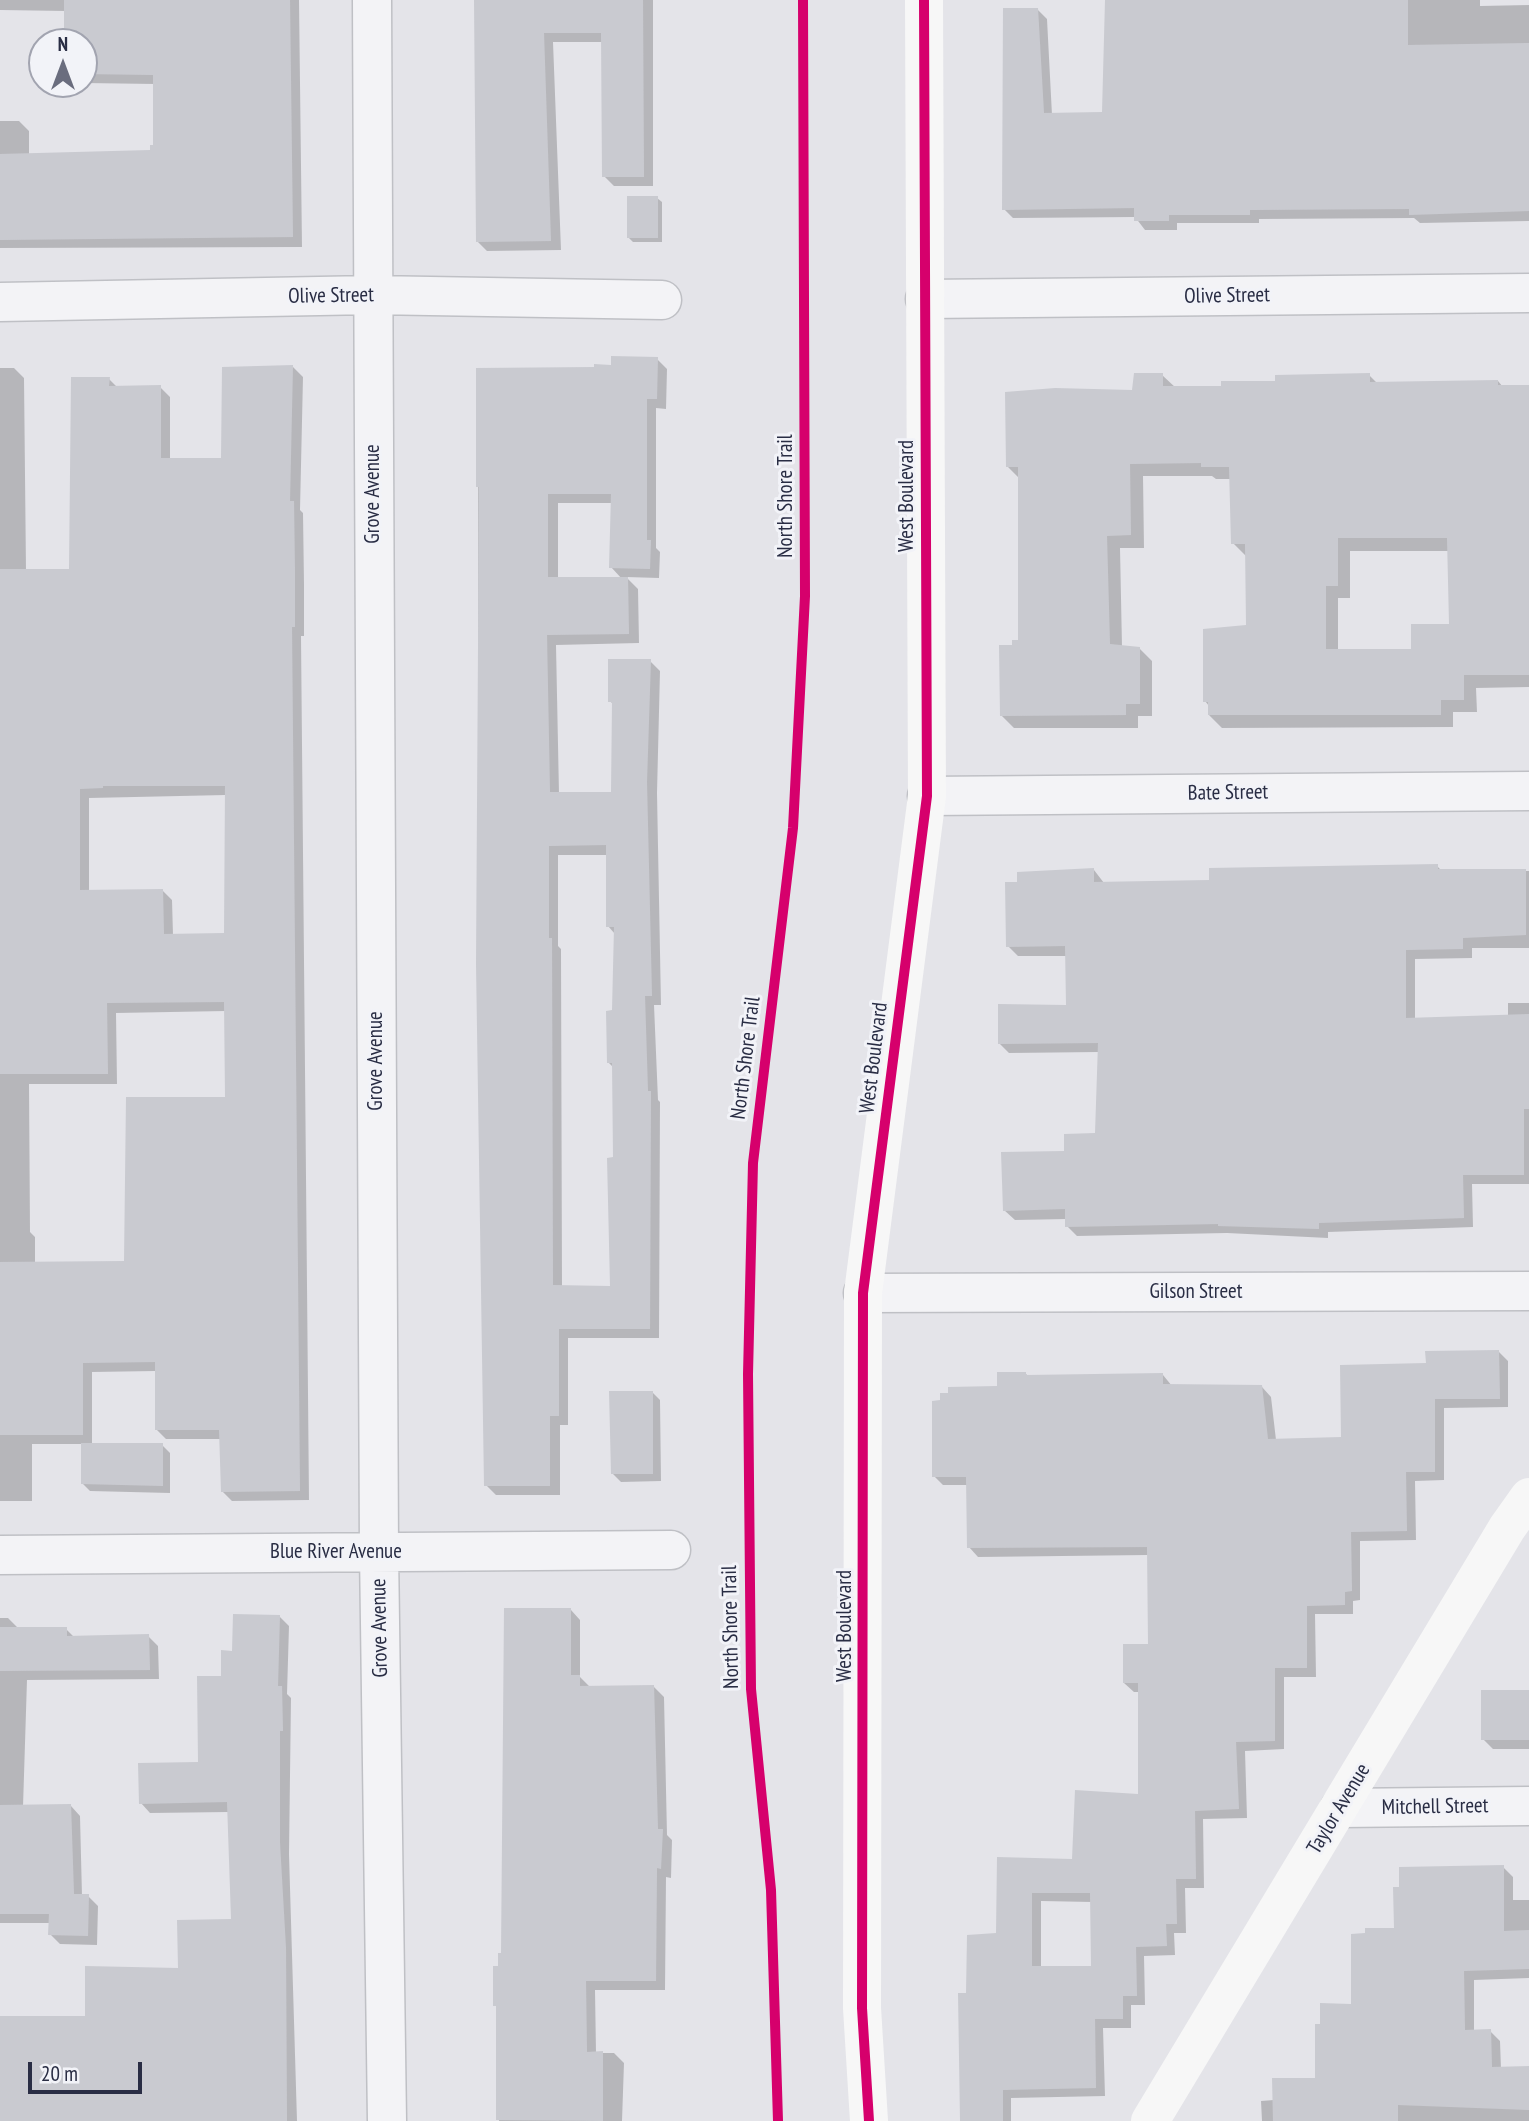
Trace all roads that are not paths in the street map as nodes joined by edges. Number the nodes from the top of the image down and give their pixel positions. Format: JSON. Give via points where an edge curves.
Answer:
{"nodes":[{"id":1,"x":372,"y":0,"type":"edge"},
{"id":2,"x":924,"y":0,"type":"edge"},
{"id":3,"x":1529,"y":293,"type":"edge"},
{"id":4,"x":372,"y":295,"type":"junction"},
{"id":5,"x":925,"y":299,"type":"junction"},
{"id":6,"x":662,"y":300,"type":"dead end"},
{"id":7,"x":0,"y":302,"type":"edge"},
{"id":8,"x":1529,"y":791,"type":"edge"},
{"id":9,"x":927,"y":796,"type":"junction"},
{"id":10,"x":1529,"y":1291,"type":"edge"},
{"id":11,"x":863,"y":1293,"type":"junction"},
{"id":12,"x":1529,"y":1497,"type":"edge"},
{"id":13,"x":671,"y":1550,"type":"dead end"},
{"id":14,"x":379,"y":1551,"type":"junction"},
{"id":15,"x":0,"y":1555,"type":"edge"},
{"id":16,"x":1529,"y":1806,"type":"edge"},
{"id":17,"x":1340,"y":1808,"type":"junction"},
{"id":18,"x":387,"y":2121,"type":"edge"},
{"id":19,"x":869,"y":2121,"type":"edge"},
{"id":20,"x":1150,"y":2121,"type":"edge"}],
"edges":[{"from":1,"to":4,"type":"street","name":"Grove Avenue"},
{"from":2,"to":5,"type":"street","name":"West Boulevard"},
{"from":3,"to":5,"type":"street","name":"Olive Street"},
{"from":4,"to":6,"type":"street","name":"Olive Street"},
{"from":4,"to":7,"type":"street","name":"Olive Street"},
{"from":4,"to":14,"type":"street","name":"Grove Avenue"},
{"from":5,"to":9,"type":"street","name":"West Boulevard"},
{"from":8,"to":9,"type":"street","name":"Bate Street"},
{"from":9,"to":11,"type":"street","name":"West Boulevard"},
{"from":10,"to":11,"type":"street","name":"Gilson Street"},
{"from":11,"to":19,"type":"street","name":"West Boulevard","via":[[863,2008]]},
{"from":12,"to":17,"type":"street","name":"Taylor Avenue"},
{"from":13,"to":14,"type":"street","name":"Blue River Avenue"},
{"from":14,"to":15,"type":"street","name":"Blue River Avenue"},
{"from":14,"to":18,"type":"street","name":"Grove Avenue"},
{"from":16,"to":17,"type":"street","name":"Mitchell Street"},
{"from":17,"to":20,"type":"street","name":"Taylor Avenue"}]}
